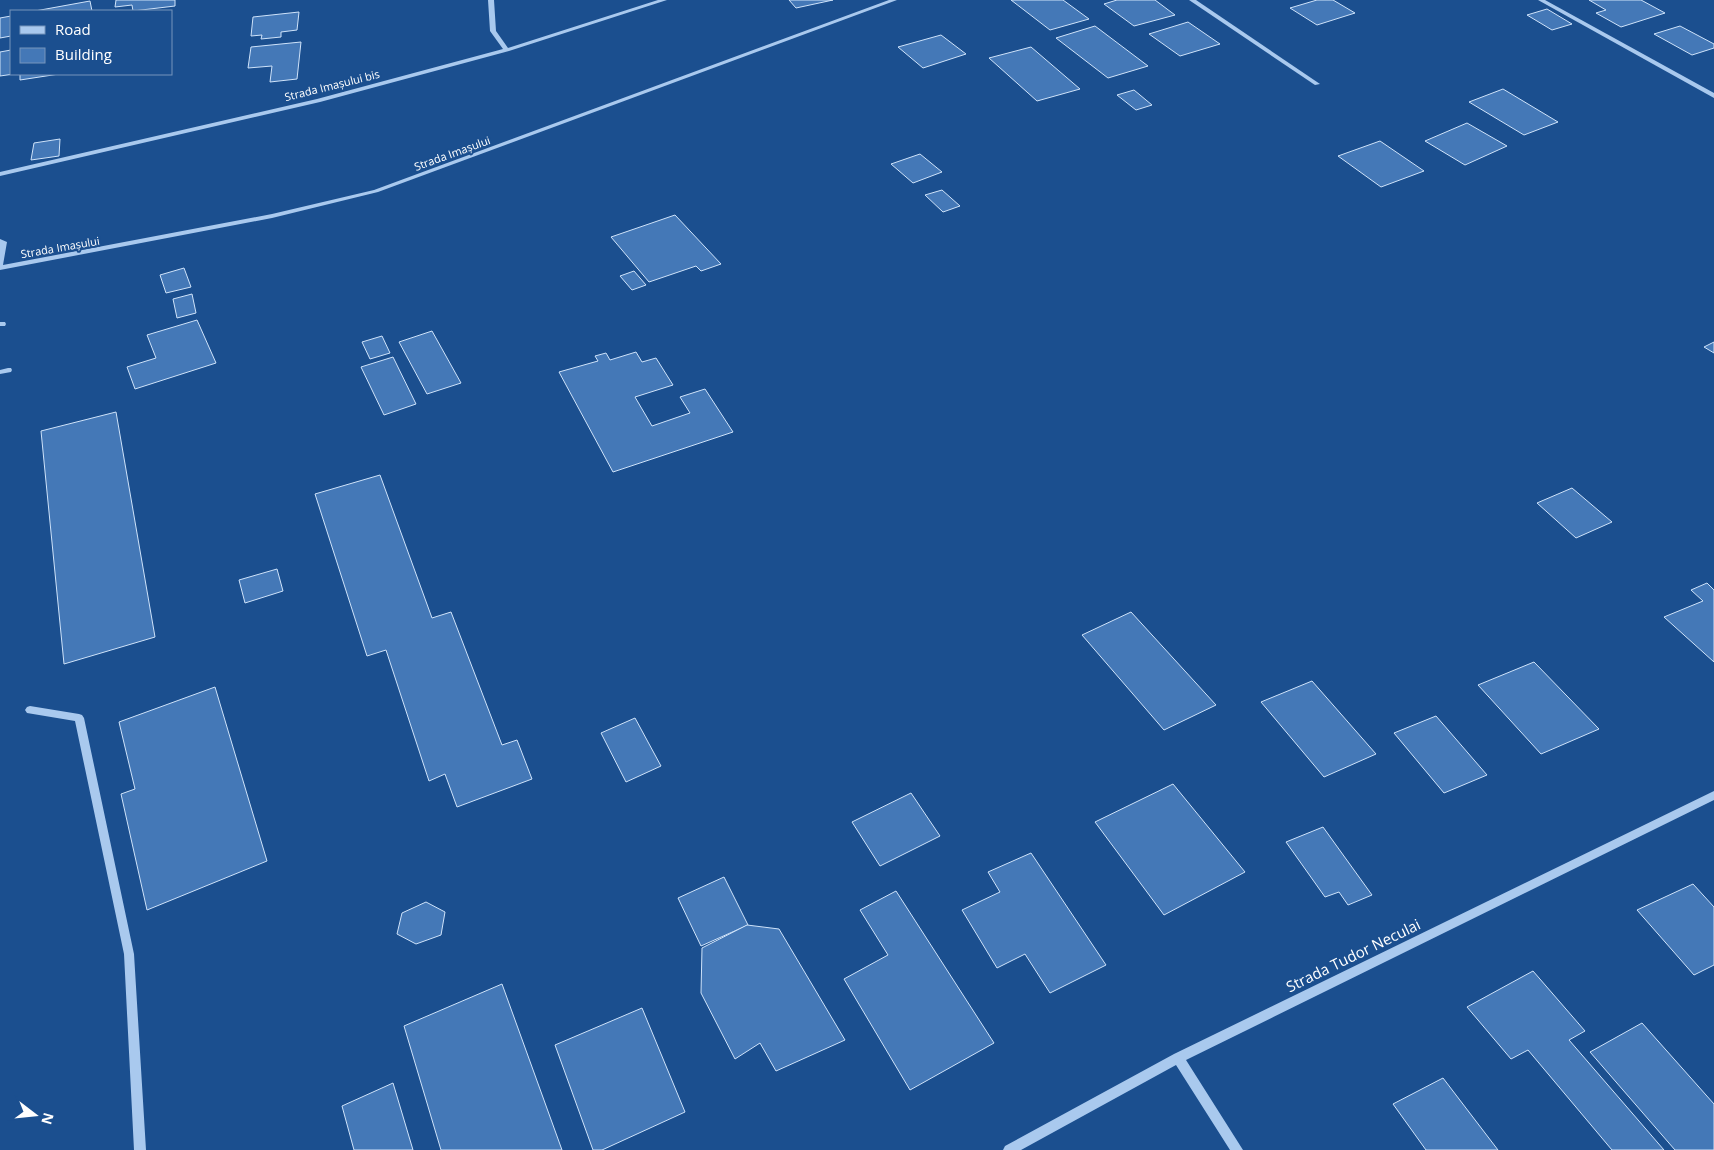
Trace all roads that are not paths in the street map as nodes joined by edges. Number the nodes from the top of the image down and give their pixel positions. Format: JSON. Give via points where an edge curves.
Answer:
{"nodes":[{"id":1,"x":491,"y":0,"type":"edge"},
{"id":2,"x":664,"y":0,"type":"edge"},
{"id":3,"x":894,"y":0,"type":"edge"},
{"id":4,"x":1192,"y":0,"type":"edge"},
{"id":5,"x":1541,"y":0,"type":"edge"},
{"id":6,"x":507,"y":50,"type":"junction"},
{"id":7,"x":1317,"y":84,"type":"dead end"},
{"id":8,"x":1714,"y":96,"type":"edge"},
{"id":9,"x":0,"y":174,"type":"edge"},
{"id":10,"x":0,"y":241,"type":"edge"},
{"id":11,"x":0,"y":266,"type":"edge"},
{"id":12,"x":30,"y":710,"type":"dead end"},
{"id":13,"x":1714,"y":796,"type":"edge"},
{"id":14,"x":1178,"y":1058,"type":"junction"},
{"id":15,"x":140,"y":1150,"type":"edge"},
{"id":16,"x":1009,"y":1150,"type":"edge"},
{"id":17,"x":1236,"y":1150,"type":"edge"}],
"edges":[{"from":1,"to":6,"type":"street","via":[[493,31]]},
{"from":2,"to":6,"type":"street","name":"Strada Imașului bis"},
{"from":3,"to":11,"type":"street","name":"Strada Imașului","via":[[376,192],[262,218]]},
{"from":4,"to":7,"type":"street"},
{"from":5,"to":8,"type":"street"},
{"from":6,"to":9,"type":"street","name":"Strada Imașului bis","via":[[318,101]]},
{"from":10,"to":11,"type":"street","via":[[4,242]]},
{"from":12,"to":15,"type":"street","via":[[78,718],[128,954]]},
{"from":13,"to":14,"type":"street","name":"Strada Tudor Neculai"},
{"from":14,"to":16,"type":"street","name":"Strada Tudor Neculai"},
{"from":14,"to":17,"type":"street"}]}
